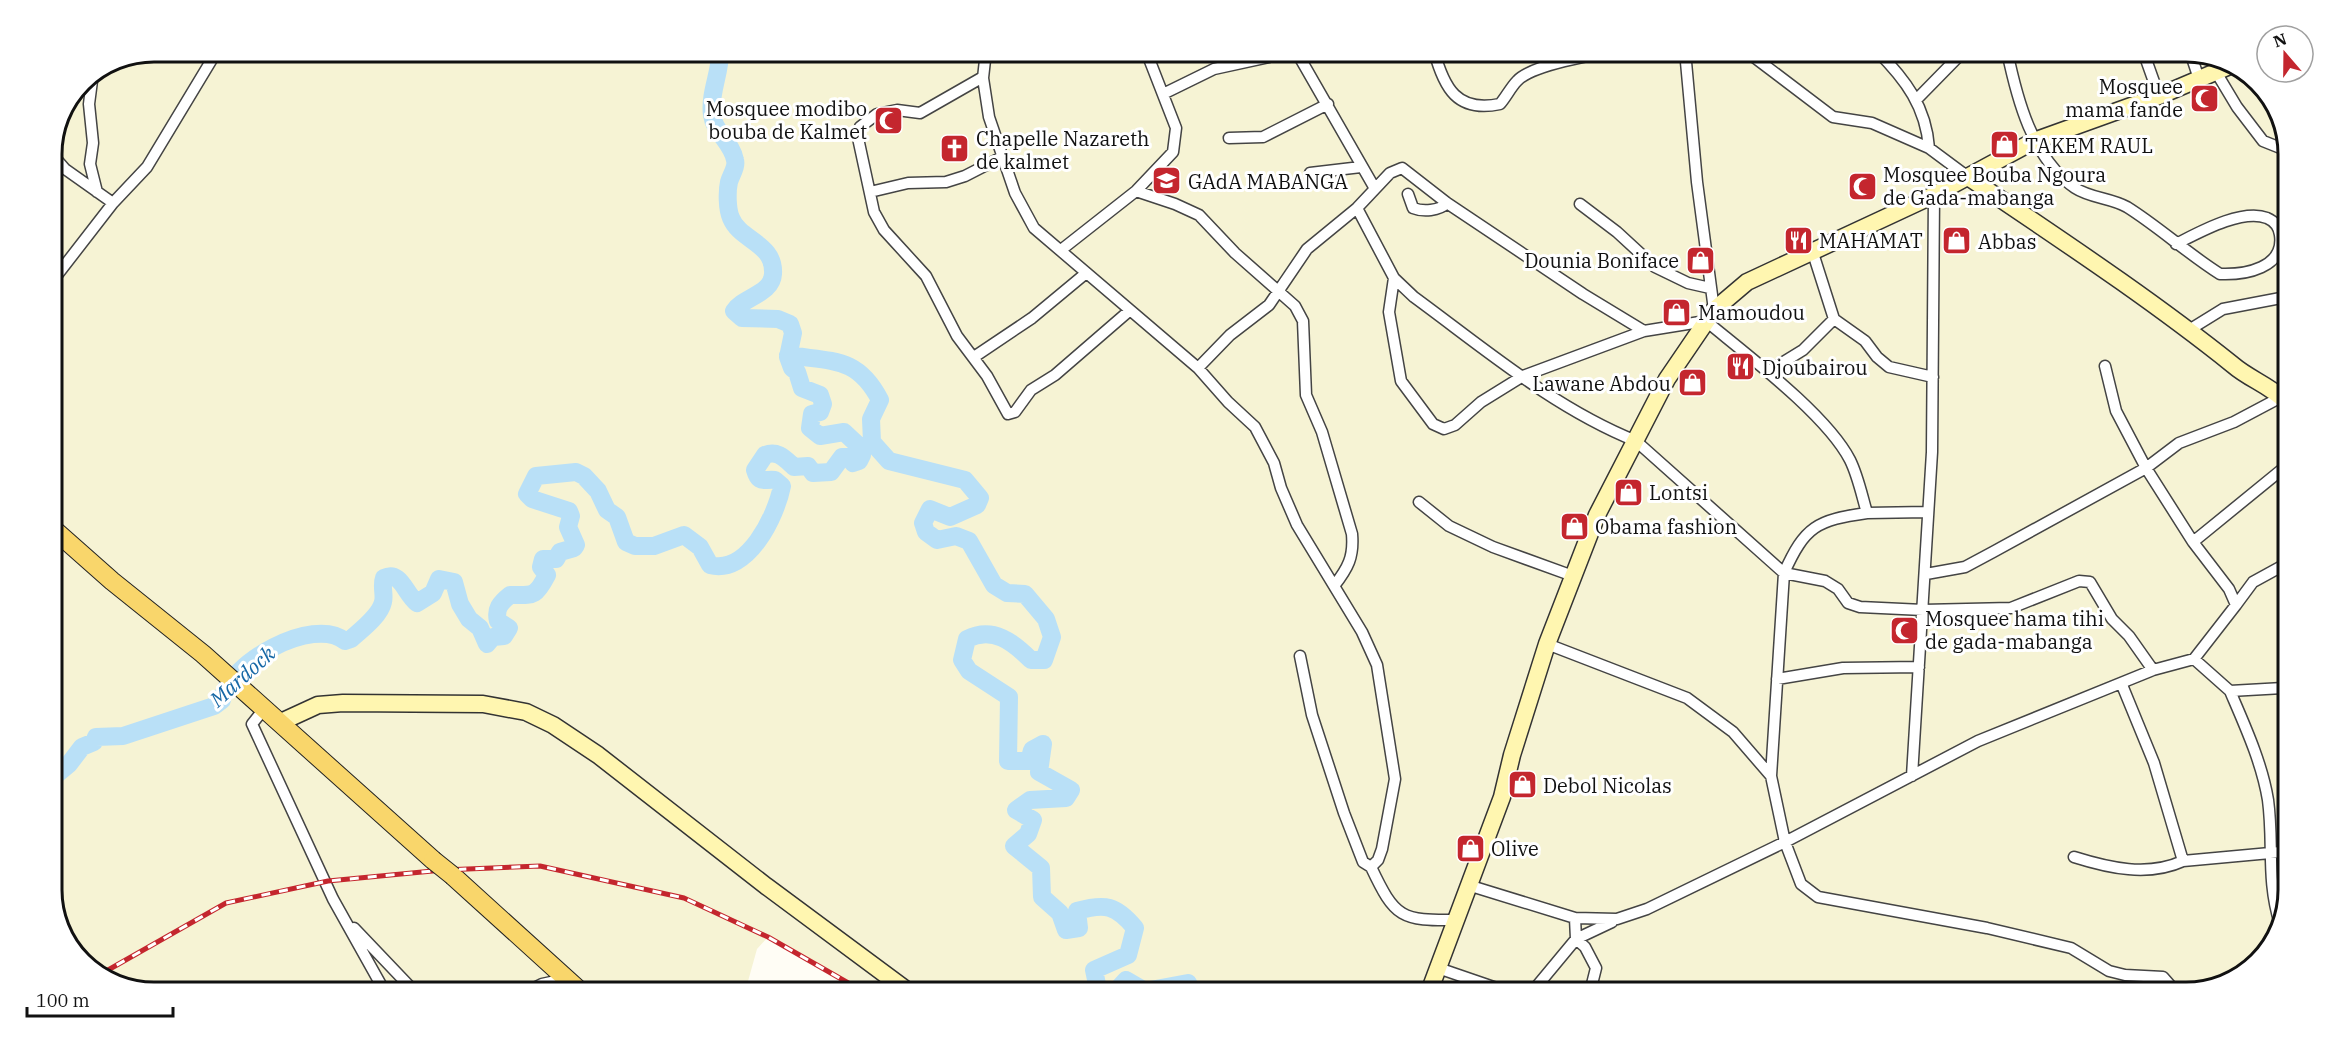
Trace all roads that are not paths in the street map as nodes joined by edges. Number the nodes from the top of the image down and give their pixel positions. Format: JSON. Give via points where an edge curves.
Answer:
{"nodes":[{"id":1,"x":210,"y":62,"type":"edge"},
{"id":2,"x":985,"y":62,"type":"edge"},
{"id":3,"x":1150,"y":62,"type":"edge"},
{"id":4,"x":1246,"y":62,"type":"edge"},
{"id":5,"x":1303,"y":62,"type":"edge"},
{"id":6,"x":1437,"y":62,"type":"edge"},
{"id":7,"x":1565,"y":62,"type":"edge"},
{"id":8,"x":1686,"y":62,"type":"edge"},
{"id":9,"x":1760,"y":62,"type":"edge"},
{"id":10,"x":1886,"y":62,"type":"edge"},
{"id":11,"x":1953,"y":62,"type":"edge"},
{"id":12,"x":2010,"y":62,"type":"edge"},
{"id":13,"x":2148,"y":62,"type":"edge"},
{"id":14,"x":2193,"y":62,"type":"edge"},
{"id":15,"x":2222,"y":70,"type":"edge"},
{"id":16,"x":2217,"y":72,"type":"junction"},
{"id":17,"x":983,"y":76,"type":"junction"},
{"id":18,"x":2199,"y":80,"type":"junction"},
{"id":19,"x":91,"y":85,"type":"edge"},
{"id":20,"x":1163,"y":94,"type":"junction"},
{"id":21,"x":2159,"y":96,"type":"junction"},
{"id":22,"x":1916,"y":100,"type":"junction"},
{"id":23,"x":1328,"y":104,"type":"junction"},
{"id":24,"x":1229,"y":138,"type":"dead end"},
{"id":25,"x":2034,"y":141,"type":"junction"},
{"id":26,"x":2277,"y":147,"type":"edge"},
{"id":27,"x":1929,"y":148,"type":"junction"},
{"id":28,"x":1002,"y":157,"type":"junction"},
{"id":29,"x":62,"y":166,"type":"edge"},
{"id":30,"x":1361,"y":167,"type":"junction"},
{"id":31,"x":1310,"y":173,"type":"dead end"},
{"id":32,"x":1968,"y":177,"type":"junction"},
{"id":33,"x":1374,"y":187,"type":"junction"},
{"id":34,"x":1136,"y":191,"type":"junction"},
{"id":35,"x":97,"y":192,"type":"junction"},
{"id":36,"x":870,"y":192,"type":"junction"},
{"id":37,"x":1408,"y":194,"type":"dead end"},
{"id":38,"x":1934,"y":195,"type":"junction"},
{"id":39,"x":113,"y":203,"type":"junction"},
{"id":40,"x":1447,"y":203,"type":"junction"},
{"id":41,"x":1580,"y":204,"type":"dead end"},
{"id":42,"x":1357,"y":208,"type":"junction"},
{"id":43,"x":2277,"y":230,"type":"edge"},
{"id":44,"x":2176,"y":244,"type":"junction"},
{"id":45,"x":1061,"y":250,"type":"junction"},
{"id":46,"x":1812,"y":250,"type":"junction"},
{"id":47,"x":2277,"y":254,"type":"edge"},
{"id":48,"x":62,"y":270,"type":"edge"},
{"id":49,"x":1085,"y":274,"type":"junction"},
{"id":50,"x":1394,"y":278,"type":"junction"},
{"id":51,"x":1710,"y":288,"type":"junction"},
{"id":52,"x":1280,"y":292,"type":"junction"},
{"id":53,"x":2277,"y":299,"type":"edge"},
{"id":54,"x":1129,"y":311,"type":"junction"},
{"id":55,"x":1710,"y":315,"type":"junction"},
{"id":56,"x":1834,"y":320,"type":"junction"},
{"id":57,"x":2189,"y":330,"type":"junction"},
{"id":58,"x":1644,"y":331,"type":"junction"},
{"id":59,"x":974,"y":357,"type":"junction"},
{"id":60,"x":2105,"y":366,"type":"dead end"},
{"id":61,"x":1198,"y":368,"type":"junction"},
{"id":62,"x":1767,"y":372,"type":"junction"},
{"id":63,"x":1523,"y":376,"type":"junction"},
{"id":64,"x":1933,"y":377,"type":"junction"},
{"id":65,"x":2277,"y":394,"type":"edge"},
{"id":66,"x":2277,"y":401,"type":"edge"},
{"id":67,"x":1636,"y":441,"type":"junction"},
{"id":68,"x":2146,"y":468,"type":"junction"},
{"id":69,"x":2277,"y":473,"type":"edge"},
{"id":70,"x":1419,"y":502,"type":"dead end"},
{"id":71,"x":1927,"y":512,"type":"junction"},
{"id":72,"x":1867,"y":513,"type":"junction"},
{"id":73,"x":62,"y":537,"type":"edge"},
{"id":74,"x":2193,"y":542,"type":"junction"},
{"id":75,"x":2278,"y":569,"type":"edge"},
{"id":76,"x":1784,"y":573,"type":"junction"},
{"id":77,"x":1926,"y":574,"type":"junction"},
{"id":78,"x":1574,"y":576,"type":"junction"},
{"id":79,"x":1334,"y":586,"type":"junction"},
{"id":80,"x":2236,"y":605,"type":"junction"},
{"id":81,"x":1923,"y":610,"type":"junction"},
{"id":82,"x":1547,"y":644,"type":"junction"},
{"id":83,"x":1300,"y":656,"type":"dead end"},
{"id":84,"x":2194,"y":659,"type":"junction"},
{"id":85,"x":1919,"y":667,"type":"junction"},
{"id":86,"x":2153,"y":670,"type":"junction"},
{"id":87,"x":1777,"y":679,"type":"junction"},
{"id":88,"x":2122,"y":685,"type":"junction"},
{"id":89,"x":2278,"y":688,"type":"edge"},
{"id":90,"x":2230,"y":691,"type":"junction"},
{"id":91,"x":260,"y":706,"type":"junction"},
{"id":92,"x":281,"y":722,"type":"junction"},
{"id":93,"x":1772,"y":776,"type":"junction"},
{"id":94,"x":1912,"y":776,"type":"junction"},
{"id":95,"x":1785,"y":842,"type":"junction"},
{"id":96,"x":2275,"y":852,"type":"edge"},
{"id":97,"x":2074,"y":857,"type":"dead end"},
{"id":98,"x":2183,"y":861,"type":"junction"},
{"id":99,"x":1371,"y":867,"type":"junction"},
{"id":100,"x":1471,"y":886,"type":"junction"},
{"id":101,"x":2275,"y":909,"type":"edge"},
{"id":102,"x":344,"y":917,"type":"junction"},
{"id":103,"x":1575,"y":918,"type":"junction"},
{"id":104,"x":1617,"y":919,"type":"junction"},
{"id":105,"x":1457,"y":920,"type":"junction"},
{"id":106,"x":1576,"y":939,"type":"junction"},
{"id":107,"x":1438,"y":968,"type":"junction"},
{"id":108,"x":565,"y":978,"type":"junction"},
{"id":109,"x":380,"y":982,"type":"edge"},
{"id":110,"x":406,"y":982,"type":"edge"},
{"id":111,"x":554,"y":982,"type":"edge"},
{"id":112,"x":570,"y":982,"type":"edge"},
{"id":113,"x":896,"y":982,"type":"edge"},
{"id":114,"x":1433,"y":982,"type":"edge"},
{"id":115,"x":1479,"y":982,"type":"edge"},
{"id":116,"x":1540,"y":982,"type":"edge"},
{"id":117,"x":1592,"y":982,"type":"edge"},
{"id":118,"x":2167,"y":982,"type":"edge"}],
"edges":[{"from":1,"to":39,"type":"street","via":[[147,167]]},
{"from":2,"to":17,"type":"street"},
{"from":3,"to":20,"type":"street"},
{"from":4,"to":20,"type":"street","via":[[1214,69]]},
{"from":5,"to":23,"type":"street"},
{"from":6,"to":7,"type":"street","via":[[1451,90],[1467,104],[1482,108],[1500,104],[1524,75]]},
{"from":8,"to":51,"type":"street"},
{"from":9,"to":27,"type":"street","via":[[1833,117],[1872,123]]},
{"from":10,"to":22,"type":"street"},
{"from":11,"to":22,"type":"street"},
{"from":12,"to":25,"type":"street"},
{"from":13,"to":21,"type":"street"},
{"from":14,"to":18,"type":"street"},
{"from":15,"to":16,"type":"street"},
{"from":16,"to":18,"type":"street"},
{"from":16,"to":26,"type":"street","via":[[2263,141]]},
{"from":17,"to":28,"type":"street","via":[[988,117]]},
{"from":17,"to":36,"type":"street","via":[[920,113],[897,110],[864,121],[858,138]]},
{"from":18,"to":21,"type":"street"},
{"from":19,"to":35,"type":"street","via":[[90,164]]},
{"from":20,"to":34,"type":"street","via":[[1176,128],[1173,153]]},
{"from":21,"to":25,"type":"street"},
{"from":22,"to":27,"type":"street","via":[[1927,123]]},
{"from":23,"to":24,"type":"street","via":[[1263,137]]},
{"from":23,"to":30,"type":"street"},
{"from":25,"to":32,"type":"street"},
{"from":25,"to":44,"type":"street","via":[[2057,172],[2077,189],[2126,207]]},
{"from":27,"to":32,"type":"street"},
{"from":28,"to":36,"type":"street","via":[[946,182],[909,183]]},
{"from":28,"to":45,"type":"street","via":[[1034,228]]},
{"from":29,"to":35,"type":"street"},
{"from":30,"to":31,"type":"street"},
{"from":30,"to":33,"type":"street"},
{"from":32,"to":38,"type":"street"},
{"from":32,"to":57,"type":"street"},
{"from":33,"to":40,"type":"street","via":[[1402,168]]},
{"from":33,"to":42,"type":"street"},
{"from":34,"to":45,"type":"street"},
{"from":34,"to":52,"type":"street","via":[[1199,215]]},
{"from":35,"to":39,"type":"street"},
{"from":36,"to":59,"type":"street","via":[[874,212],[884,230],[926,276],[957,336]]},
{"from":37,"to":40,"type":"street","via":[[1417,210],[1440,209]]},
{"from":38,"to":46,"type":"street"},
{"from":38,"to":64,"type":"street"},
{"from":39,"to":48,"type":"street"},
{"from":40,"to":58,"type":"street"},
{"from":41,"to":51,"type":"street","via":[[1655,267],[1688,283]]},
{"from":42,"to":50,"type":"street"},
{"from":42,"to":52,"type":"street","via":[[1307,249]]},
{"from":43,"to":44,"type":"street","via":[[2266,217],[2236,218]]},
{"from":44,"to":47,"type":"street","via":[[2220,274],[2253,271]]},
{"from":45,"to":49,"type":"street"},
{"from":46,"to":55,"type":"street","via":[[1747,282]]},
{"from":46,"to":56,"type":"street"},
{"from":49,"to":54,"type":"street"},
{"from":49,"to":59,"type":"street","via":[[1032,318]]},
{"from":50,"to":63,"type":"street","via":[[1414,297]]},
{"from":50,"to":63,"type":"street","via":[[1389,312],[1401,381],[1433,424],[1444,429],[1455,425],[1481,402]]},
{"from":51,"to":55,"type":"street"},
{"from":52,"to":61,"type":"street"},
{"from":52,"to":79,"type":"street","via":[[1295,306],[1302,321],[1306,395],[1322,432],[1352,534],[1348,568]]},
{"from":53,"to":57,"type":"street","via":[[2223,309]]},
{"from":54,"to":59,"type":"street","via":[[1055,375],[1031,390],[1011,415]]},
{"from":54,"to":61,"type":"street"},
{"from":55,"to":58,"type":"street"},
{"from":55,"to":62,"type":"street"},
{"from":55,"to":67,"type":"street","via":[[1667,379]]},
{"from":56,"to":62,"type":"street","via":[[1803,350]]},
{"from":56,"to":64,"type":"street","via":[[1865,341],[1889,367]]},
{"from":57,"to":65,"type":"street","via":[[2236,368]]},
{"from":58,"to":63,"type":"street"},
{"from":60,"to":68,"type":"street","via":[[2116,411]]},
{"from":61,"to":79,"type":"street","via":[[1256,427],[1297,525]]},
{"from":62,"to":72,"type":"street","via":[[1838,442],[1851,461]]},
{"from":63,"to":67,"type":"street","via":[[1575,411]]},
{"from":64,"to":71,"type":"street"},
{"from":66,"to":68,"type":"street","via":[[2179,443]]},
{"from":67,"to":76,"type":"street"},
{"from":67,"to":78,"type":"street","via":[[1597,515]]},
{"from":68,"to":74,"type":"street"},
{"from":68,"to":77,"type":"street","via":[[1965,567]]},
{"from":69,"to":74,"type":"street"},
{"from":70,"to":78,"type":"street","via":[[1449,526],[1493,547]]},
{"from":71,"to":72,"type":"street"},
{"from":71,"to":77,"type":"street"},
{"from":72,"to":76,"type":"street","via":[[1834,517],[1811,528],[1795,546]]},
{"from":73,"to":91,"type":"main road"},
{"from":74,"to":80,"type":"street","via":[[2229,589]]},
{"from":75,"to":80,"type":"street","via":[[2253,582]]},
{"from":76,"to":81,"type":"street","via":[[1825,581],[1848,603],[1860,607]]},
{"from":76,"to":87,"type":"street"},
{"from":77,"to":81,"type":"street"},
{"from":78,"to":82,"type":"street"},
{"from":79,"to":99,"type":"street","via":[[1377,665],[1395,779],[1382,849]]},
{"from":80,"to":84,"type":"street"},
{"from":81,"to":85,"type":"street"},
{"from":81,"to":86,"type":"street","via":[[2011,608],[2079,581],[2090,582],[2112,619]]},
{"from":82,"to":93,"type":"street","via":[[1687,698],[1733,732]]},
{"from":82,"to":100,"type":"street"},
{"from":83,"to":99,"type":"street","via":[[1312,715],[1344,813],[1363,862]]},
{"from":84,"to":86,"type":"street"},
{"from":84,"to":90,"type":"street"},
{"from":85,"to":87,"type":"street","via":[[1843,668]]},
{"from":85,"to":94,"type":"street"},
{"from":86,"to":88,"type":"street"},
{"from":87,"to":93,"type":"street"},
{"from":88,"to":94,"type":"street","via":[[1978,741]]},
{"from":88,"to":98,"type":"street","via":[[2154,763]]},
{"from":89,"to":90,"type":"street"},
{"from":90,"to":96,"type":"street","via":[[2251,740],[2268,800]]},
{"from":91,"to":92,"type":"main road"},
{"from":91,"to":102,"type":"street","via":[[252,724]]},
{"from":92,"to":108,"type":"main road","bridge":true},
{"from":92,"to":113,"type":"street","via":[[318,705],[343,703],[483,704],[526,712],[598,755]]},
{"from":93,"to":95,"type":"street"},
{"from":94,"to":95,"type":"street"},
{"from":95,"to":104,"type":"street","via":[[1647,909]]},
{"from":95,"to":118,"type":"street","via":[[1801,884],[1818,897],[1988,928],[2071,948],[2109,971],[2163,977]]},
{"from":96,"to":98,"type":"street"},
{"from":96,"to":101,"type":"street"},
{"from":97,"to":98,"type":"street","via":[[2127,869],[2171,867]]},
{"from":99,"to":105,"type":"street","via":[[1387,900],[1405,916]]},
{"from":100,"to":103,"type":"street"},
{"from":100,"to":105,"type":"street"},
{"from":102,"to":109,"type":"street"},
{"from":102,"to":110,"type":"street"},
{"from":103,"to":104,"type":"street"},
{"from":103,"to":106,"type":"street"},
{"from":104,"to":106,"type":"street"},
{"from":105,"to":107,"type":"street"},
{"from":106,"to":116,"type":"street"},
{"from":106,"to":117,"type":"street","via":[[1596,968]]},
{"from":107,"to":114,"type":"street"},
{"from":107,"to":115,"type":"street"},
{"from":108,"to":111,"type":"street"},
{"from":108,"to":112,"type":"main road"}]}
